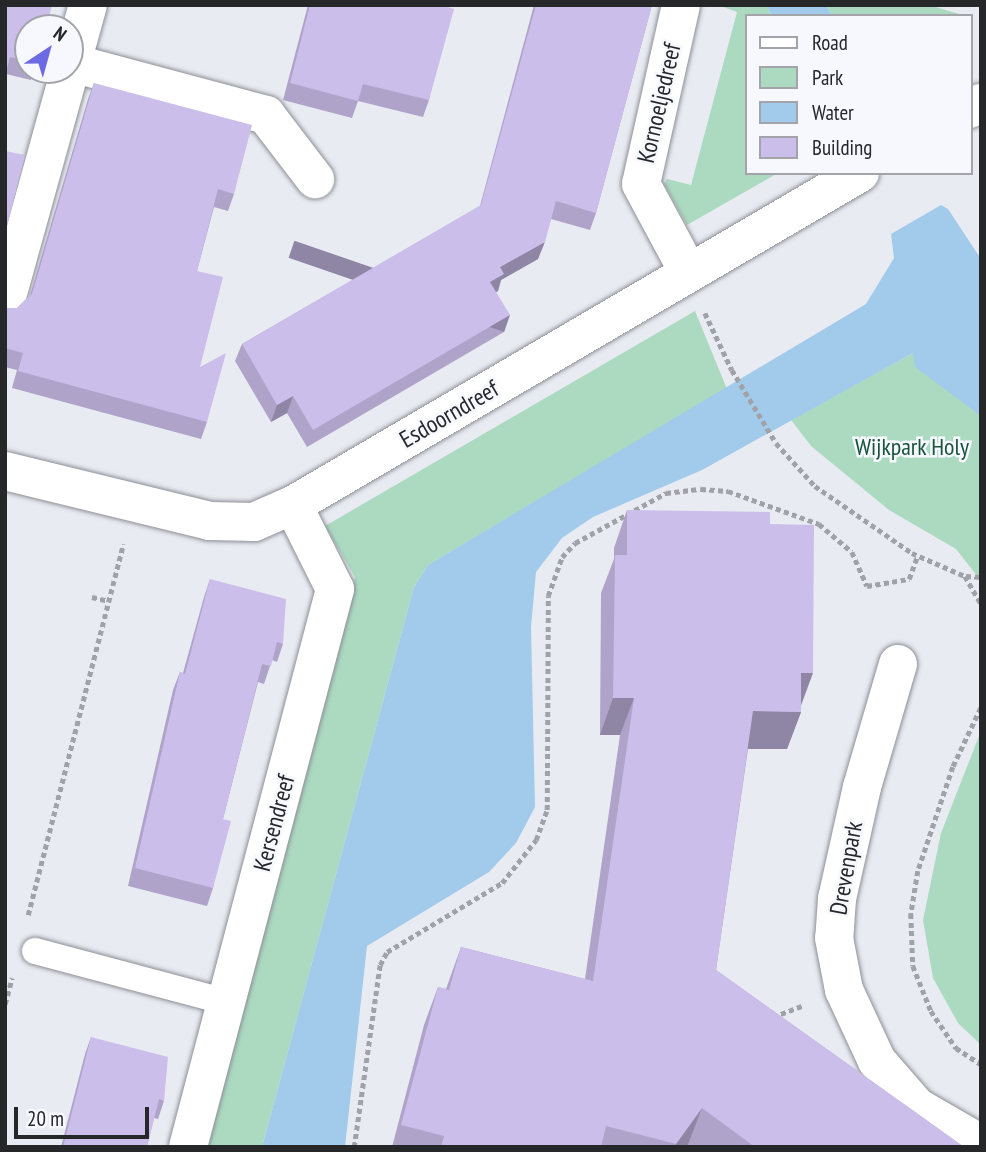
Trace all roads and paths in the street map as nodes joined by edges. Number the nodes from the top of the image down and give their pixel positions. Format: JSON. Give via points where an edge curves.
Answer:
{"nodes":[{"id":1,"x":681,"y":5,"type":"edge"},
{"id":2,"x":84,"y":66,"type":"edge"},
{"id":3,"x":66,"y":84,"type":"edge"},
{"id":4,"x":857,"y":175,"type":"edge"},
{"id":5,"x":315,"y":179,"type":"dead end"},
{"id":6,"x":690,"y":273,"type":"junction"},
{"id":7,"x":5,"y":304,"type":"edge"},
{"id":8,"x":5,"y":471,"type":"edge"},
{"id":9,"x":134,"y":504,"type":"junction"},
{"id":10,"x":293,"y":505,"type":"junction"},
{"id":11,"x":917,"y":557,"type":"junction"},
{"id":12,"x":965,"y":576,"type":"junction"},
{"id":13,"x":981,"y":577,"type":"edge"},
{"id":14,"x":92,"y":597,"type":"dead end"},
{"id":15,"x":109,"y":601,"type":"junction"},
{"id":16,"x":981,"y":604,"type":"edge"},
{"id":17,"x":898,"y":664,"type":"dead end"},
{"id":18,"x":981,"y":708,"type":"edge"},
{"id":19,"x":27,"y":920,"type":"dead end"},
{"id":20,"x":35,"y":951,"type":"dead end"},
{"id":21,"x":14,"y":970,"type":"dead end"},
{"id":22,"x":844,"y":990,"type":"junction"},
{"id":23,"x":227,"y":1002,"type":"junction"},
{"id":24,"x":5,"y":1004,"type":"edge"},
{"id":25,"x":760,"y":1022,"type":"edge"},
{"id":26,"x":981,"y":1064,"type":"edge"},
{"id":27,"x":981,"y":1144,"type":"edge"},
{"id":28,"x":188,"y":1147,"type":"edge"},
{"id":29,"x":354,"y":1147,"type":"edge"}],
"edges":[{"from":1,"to":6,"type":"street","name":"Kornoeljedreef","via":[[641,184]]},
{"from":2,"to":5,"type":"street","via":[[267,115]]},
{"from":3,"to":7,"type":"street"},
{"from":4,"to":6,"type":"street","name":"Esdoorndreef"},
{"from":6,"to":10,"type":"street","name":"Esdoorndreef"},
{"from":6,"to":11,"type":"path","via":[[732,370],[776,443],[816,486]]},
{"from":8,"to":9,"type":"street","name":"Esdoorndreef"},
{"from":9,"to":10,"type":"street","name":"Esdoorndreef","via":[[221,521],[254,522]]},
{"from":9,"to":15,"type":"path"},
{"from":10,"to":23,"type":"street","name":"Kersendreef","via":[[335,589]]},
{"from":11,"to":12,"type":"path"},
{"from":11,"to":29,"type":"path","via":[[908,579],[867,586],[852,552],[819,524],[728,491],[701,489],[666,494],[575,543],[562,557],[548,596],[547,810],[536,840],[502,883],[387,952],[380,965]]},
{"from":12,"to":13,"type":"path"},
{"from":12,"to":16,"type":"path"},
{"from":14,"to":15,"type":"path"},
{"from":15,"to":19,"type":"path"},
{"from":17,"to":22,"type":"street","name":"Drevenpark","via":[[862,787],[837,899],[834,938]]},
{"from":18,"to":26,"type":"path","via":[[953,767],[918,871],[911,914],[913,966],[931,1011],[956,1048]]},
{"from":20,"to":23,"type":"lane"},
{"from":21,"to":24,"type":"path"},
{"from":22,"to":25,"type":"path"},
{"from":22,"to":27,"type":"street","name":"Drevenpark","via":[[877,1061],[917,1107]]},
{"from":23,"to":28,"type":"street","name":"Kersendreef"}]}
